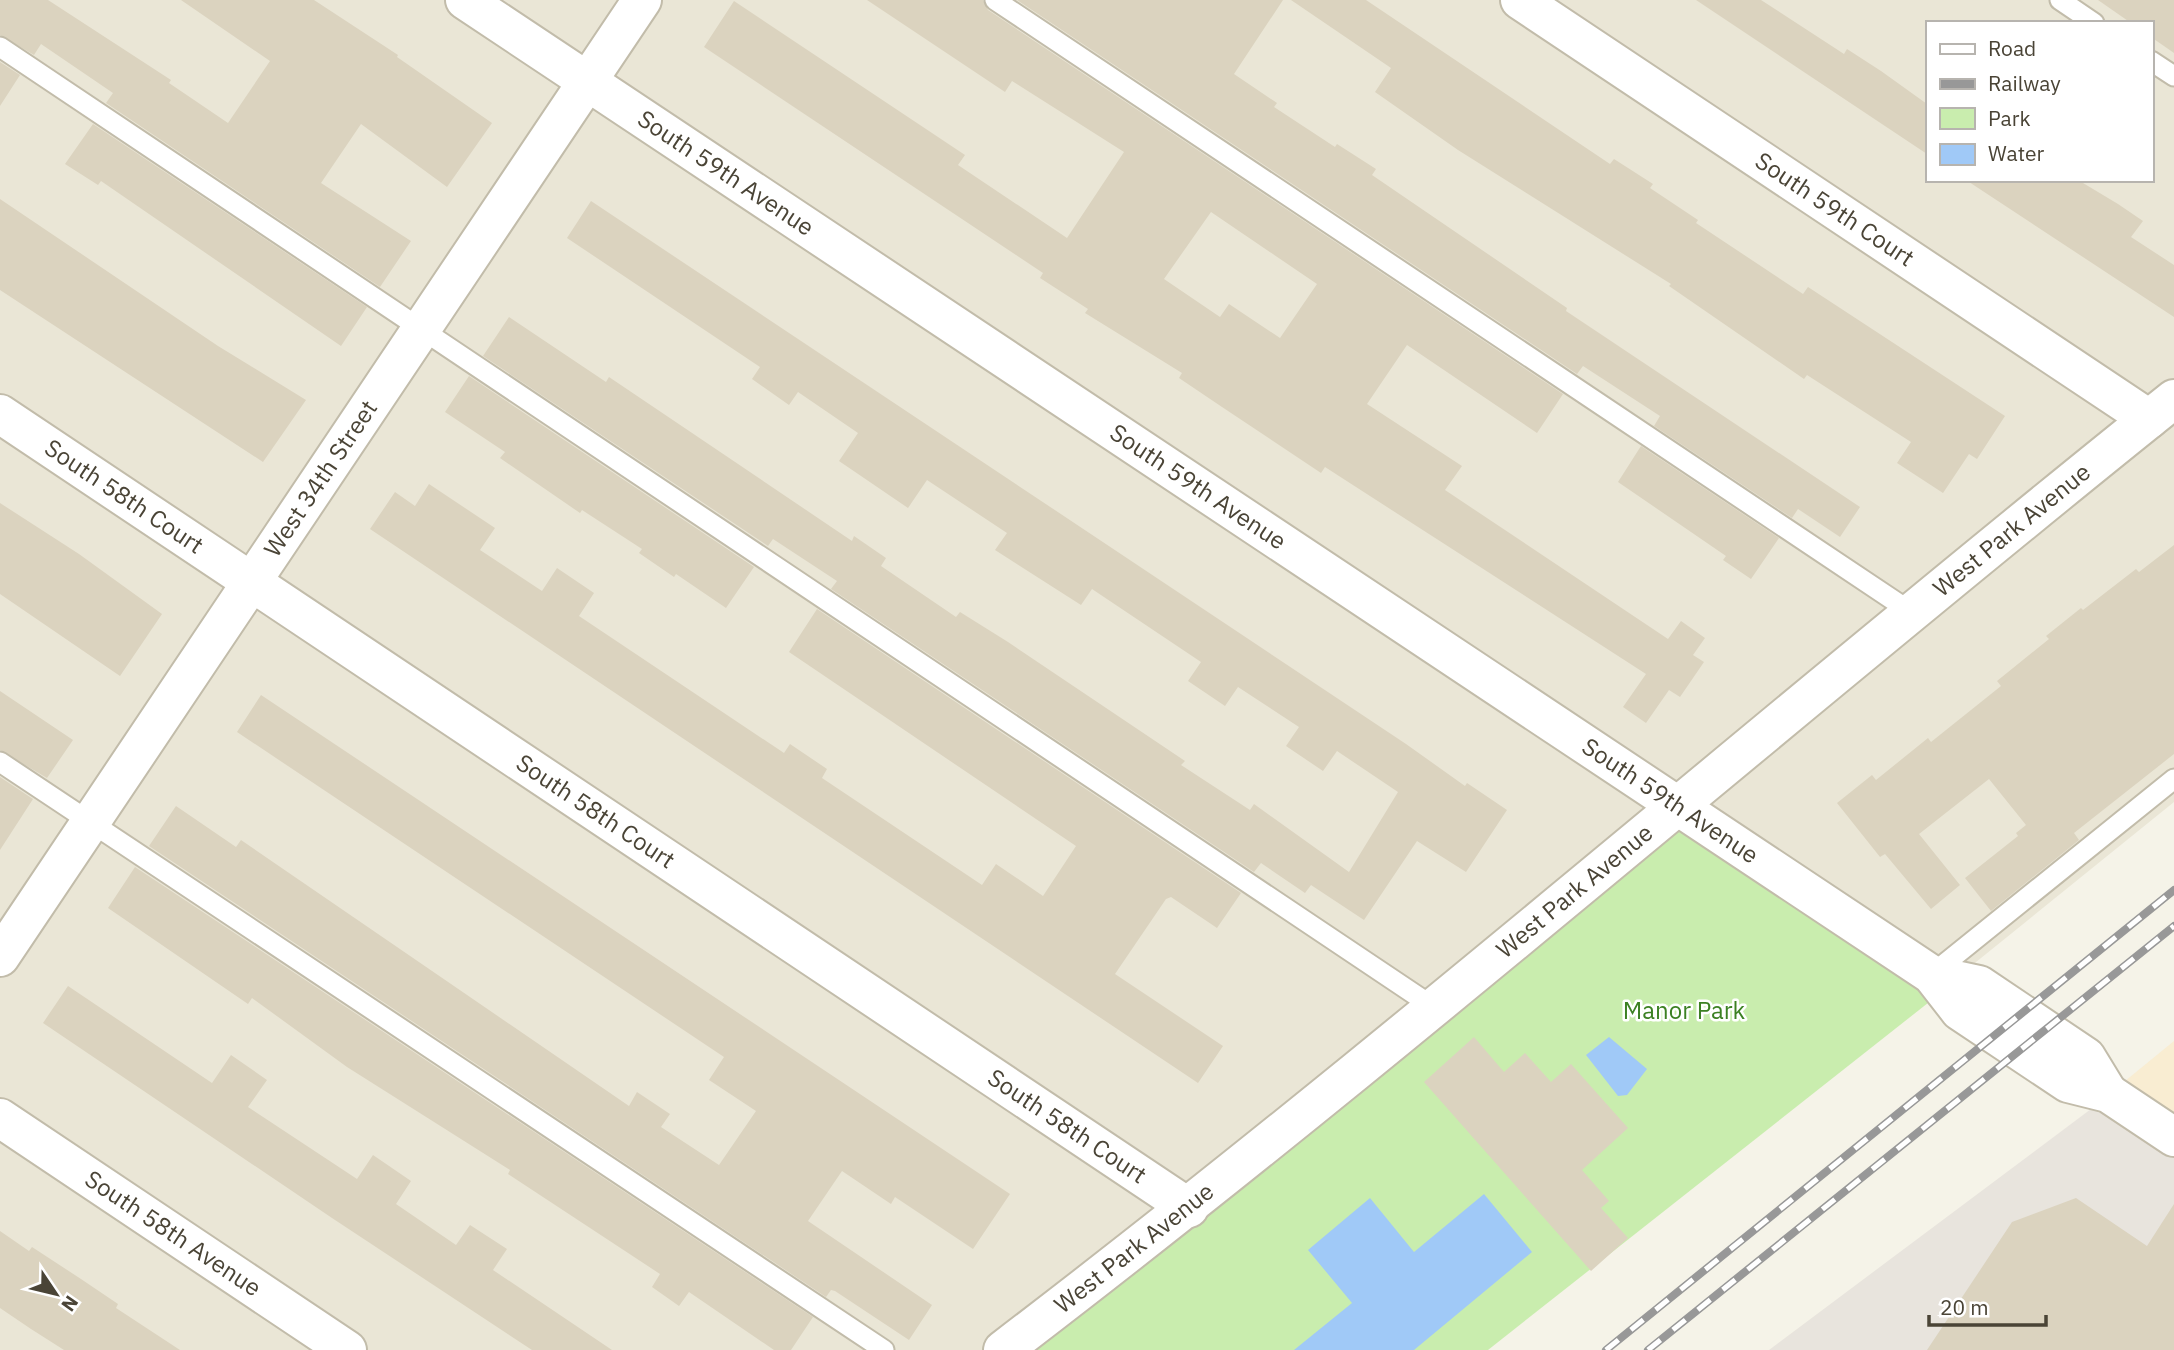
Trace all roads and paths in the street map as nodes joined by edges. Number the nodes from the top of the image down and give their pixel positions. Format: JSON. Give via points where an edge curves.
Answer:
{"nodes":[{"id":1,"x":465,"y":0,"type":"edge"},
{"id":2,"x":642,"y":0,"type":"edge"},
{"id":3,"x":995,"y":0,"type":"edge"},
{"id":4,"x":1520,"y":0,"type":"edge"},
{"id":5,"x":2060,"y":0,"type":"edge"},
{"id":6,"x":2091,"y":21,"type":"edge"},
{"id":7,"x":0,"y":47,"type":"edge"},
{"id":8,"x":2153,"y":62,"type":"edge"},
{"id":9,"x":2174,"y":76,"type":"edge"},
{"id":10,"x":588,"y":81,"type":"junction"},
{"id":11,"x":422,"y":329,"type":"junction"},
{"id":12,"x":2161,"y":409,"type":"edge"},
{"id":13,"x":0,"y":414,"type":"edge"},
{"id":14,"x":252,"y":582,"type":"junction"},
{"id":15,"x":1911,"y":612,"type":"junction"},
{"id":16,"x":0,"y":762,"type":"edge"},
{"id":17,"x":2174,"y":779,"type":"edge"},
{"id":18,"x":1677,"y":806,"type":"junction"},
{"id":19,"x":90,"y":821,"type":"junction"},
{"id":20,"x":0,"y":957,"type":"edge"},
{"id":21,"x":1932,"y":975,"type":"junction"},
{"id":22,"x":1435,"y":1008,"type":"junction"},
{"id":23,"x":0,"y":1118,"type":"edge"},
{"id":24,"x":2174,"y":1137,"type":"edge"},
{"id":25,"x":1189,"y":1208,"type":"junction"},
{"id":26,"x":347,"y":1350,"type":"edge"},
{"id":27,"x":884,"y":1350,"type":"edge"},
{"id":28,"x":1003,"y":1350,"type":"edge"}],
"edges":[{"from":1,"to":10,"type":"street","name":"South 59th Avenue"},
{"from":2,"to":10,"type":"street","name":"West 34th Street"},
{"from":3,"to":15,"type":"lane"},
{"from":4,"to":12,"type":"street","name":"South 59th Court"},
{"from":5,"to":6,"type":"lane"},
{"from":7,"to":11,"type":"lane"},
{"from":8,"to":9,"type":"lane"},
{"from":10,"to":11,"type":"street","name":"West 34th Street"},
{"from":10,"to":18,"type":"street","name":"South 59th Avenue"},
{"from":11,"to":14,"type":"street","name":"West 34th Street"},
{"from":11,"to":22,"type":"lane"},
{"from":12,"to":15,"type":"street","name":"West Park Avenue"},
{"from":13,"to":14,"type":"street","name":"South 58th Court"},
{"from":14,"to":19,"type":"street","name":"West 34th Street"},
{"from":14,"to":25,"type":"street","name":"South 58th Court"},
{"from":15,"to":18,"type":"street","name":"West Park Avenue"},
{"from":16,"to":19,"type":"lane"},
{"from":17,"to":21,"type":"lane"},
{"from":18,"to":21,"type":"street","name":"South 59th Avenue"},
{"from":18,"to":22,"type":"street","name":"West Park Avenue"},
{"from":19,"to":20,"type":"street","name":"West 34th Street"},
{"from":19,"to":27,"type":"lane"},
{"from":21,"to":24,"type":"street","name":"South 59th Avenue","via":[[1979,985],[2086,1057],[2108,1093]]},
{"from":22,"to":25,"type":"street","name":"West Park Avenue"},
{"from":23,"to":26,"type":"street","name":"South 58th Avenue"},
{"from":25,"to":28,"type":"street","name":"West Park Avenue"}]}
